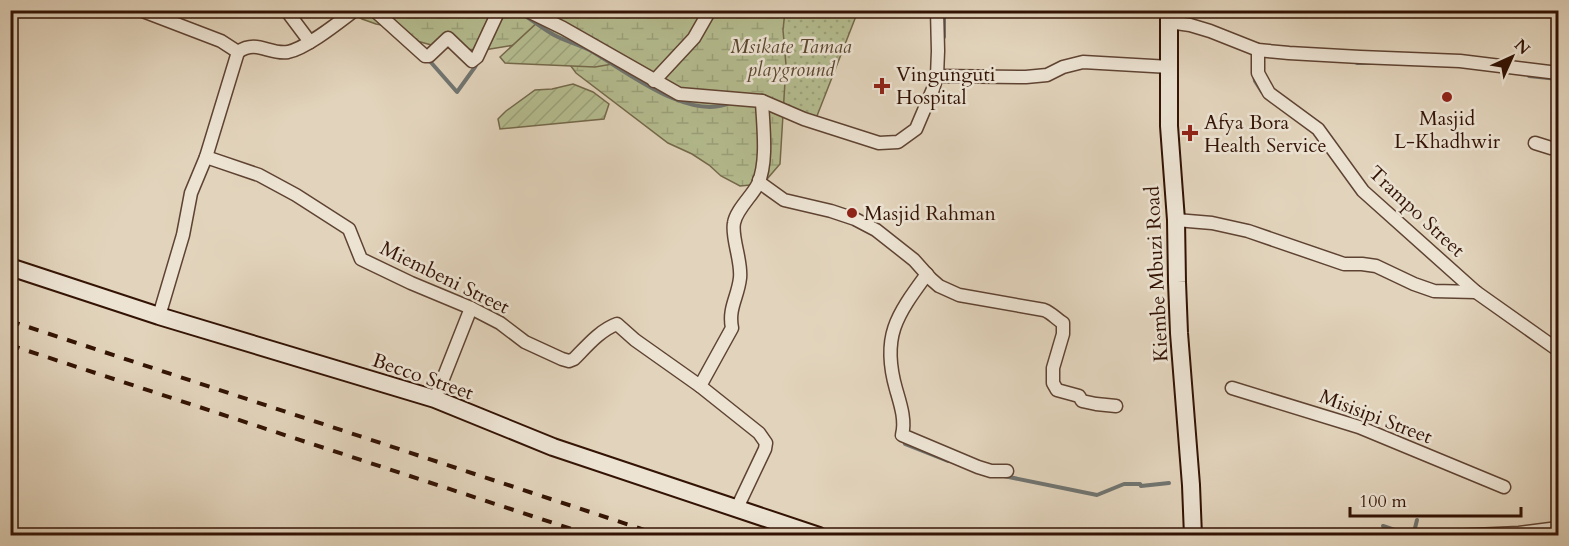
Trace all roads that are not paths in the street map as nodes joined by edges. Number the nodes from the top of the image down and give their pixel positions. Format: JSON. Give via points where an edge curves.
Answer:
{"nodes":[{"id":1,"x":140,"y":10,"type":"edge"},
{"id":2,"x":286,"y":10,"type":"edge"},
{"id":3,"x":355,"y":10,"type":"edge"},
{"id":4,"x":374,"y":10,"type":"edge"},
{"id":5,"x":499,"y":10,"type":"edge"},
{"id":6,"x":526,"y":10,"type":"edge"},
{"id":7,"x":710,"y":10,"type":"edge"},
{"id":8,"x":937,"y":10,"type":"edge"},
{"id":9,"x":1169,"y":16,"type":"edge"},
{"id":10,"x":310,"y":42,"type":"junction"},
{"id":11,"x":1258,"y":50,"type":"junction"},
{"id":12,"x":238,"y":52,"type":"junction"},
{"id":13,"x":1170,"y":67,"type":"junction"},
{"id":14,"x":1558,"y":73,"type":"edge"},
{"id":15,"x":937,"y":76,"type":"junction"},
{"id":16,"x":654,"y":81,"type":"junction"},
{"id":17,"x":762,"y":101,"type":"junction"},
{"id":18,"x":1534,"y":143,"type":"dead end"},
{"id":19,"x":1558,"y":148,"type":"edge"},
{"id":20,"x":206,"y":157,"type":"junction"},
{"id":21,"x":759,"y":180,"type":"junction"},
{"id":22,"x":1176,"y":220,"type":"junction"},
{"id":23,"x":10,"y":267,"type":"edge"},
{"id":24,"x":927,"y":274,"type":"junction"},
{"id":25,"x":1476,"y":292,"type":"junction"},
{"id":26,"x":471,"y":308,"type":"junction"},
{"id":27,"x":159,"y":316,"type":"junction"},
{"id":28,"x":1558,"y":350,"type":"edge"},
{"id":29,"x":700,"y":386,"type":"junction"},
{"id":30,"x":1232,"y":388,"type":"dead end"},
{"id":31,"x":435,"y":399,"type":"junction"},
{"id":32,"x":1116,"y":406,"type":"dead end"},
{"id":33,"x":1007,"y":471,"type":"dead end"},
{"id":34,"x":1504,"y":487,"type":"dead end"},
{"id":35,"x":737,"y":508,"type":"junction"},
{"id":36,"x":1558,"y":528,"type":"edge"},
{"id":37,"x":819,"y":536,"type":"edge"},
{"id":38,"x":1193,"y":536,"type":"edge"},
{"id":39,"x":1452,"y":536,"type":"edge"}],
"edges":[{"from":1,"to":12,"type":"street","via":[[220,41]]},
{"from":2,"to":10,"type":"street"},
{"from":3,"to":10,"type":"street"},
{"from":4,"to":5,"type":"street","via":[[425,56],[448,38],[472,61]]},
{"from":6,"to":16,"type":"street"},
{"from":7,"to":16,"type":"street","via":[[694,38]]},
{"from":8,"to":15,"type":"street"},
{"from":9,"to":11,"type":"street"},
{"from":9,"to":13,"type":"street","name":"Kiembe Mbuzi Road"},
{"from":10,"to":12,"type":"street","via":[[288,52],[255,46]]},
{"from":11,"to":14,"type":"street","via":[[1460,61]]},
{"from":11,"to":25,"type":"street","name":"Trampo Street","via":[[1258,73],[1269,93],[1318,129],[1362,191]]},
{"from":12,"to":20,"type":"street"},
{"from":13,"to":15,"type":"street","via":[[1083,62],[1047,75]]},
{"from":13,"to":22,"type":"street","name":"Kiembe Mbuzi Road","via":[[1169,126]]},
{"from":15,"to":17,"type":"street","via":[[916,129],[898,142],[879,143]]},
{"from":16,"to":17,"type":"street","via":[[679,94]]},
{"from":17,"to":21,"type":"street","via":[[763,160]]},
{"from":18,"to":19,"type":"street"},
{"from":20,"to":26,"type":"street","name":"Miembeni Street","via":[[259,175],[349,229],[361,259]]},
{"from":20,"to":27,"type":"street","via":[[190,193],[183,235]]},
{"from":21,"to":24,"type":"street","via":[[784,200],[831,211],[876,230]]},
{"from":21,"to":29,"type":"street","via":[[734,223],[740,278],[730,316],[732,328]]},
{"from":22,"to":25,"type":"street","via":[[1248,231],[1344,264],[1376,266],[1434,291]]},
{"from":22,"to":38,"type":"street","name":"Kiembe Mbuzi Road"},
{"from":23,"to":27,"type":"street","name":"Becco Street"},
{"from":24,"to":32,"type":"street","via":[[939,286],[959,295],[1052,313],[1063,322],[1053,368],[1057,390],[1096,404]]},
{"from":24,"to":33,"type":"street","via":[[904,306],[891,339],[902,435],[978,467]]},
{"from":25,"to":28,"type":"street","name":"Trampo Street"},
{"from":26,"to":29,"type":"street","name":"Miembeni Street","via":[[525,342],[569,360],[617,324]]},
{"from":26,"to":31,"type":"street"},
{"from":27,"to":31,"type":"street","name":"Becco Street"},
{"from":29,"to":35,"type":"street","via":[[766,443]]},
{"from":30,"to":34,"type":"street","name":"Misisipi Street","via":[[1359,427]]},
{"from":31,"to":35,"type":"street","name":"Becco Street","via":[[553,447]]},
{"from":35,"to":37,"type":"street","name":"Becco Street"},
{"from":36,"to":39,"type":"street"}]}
